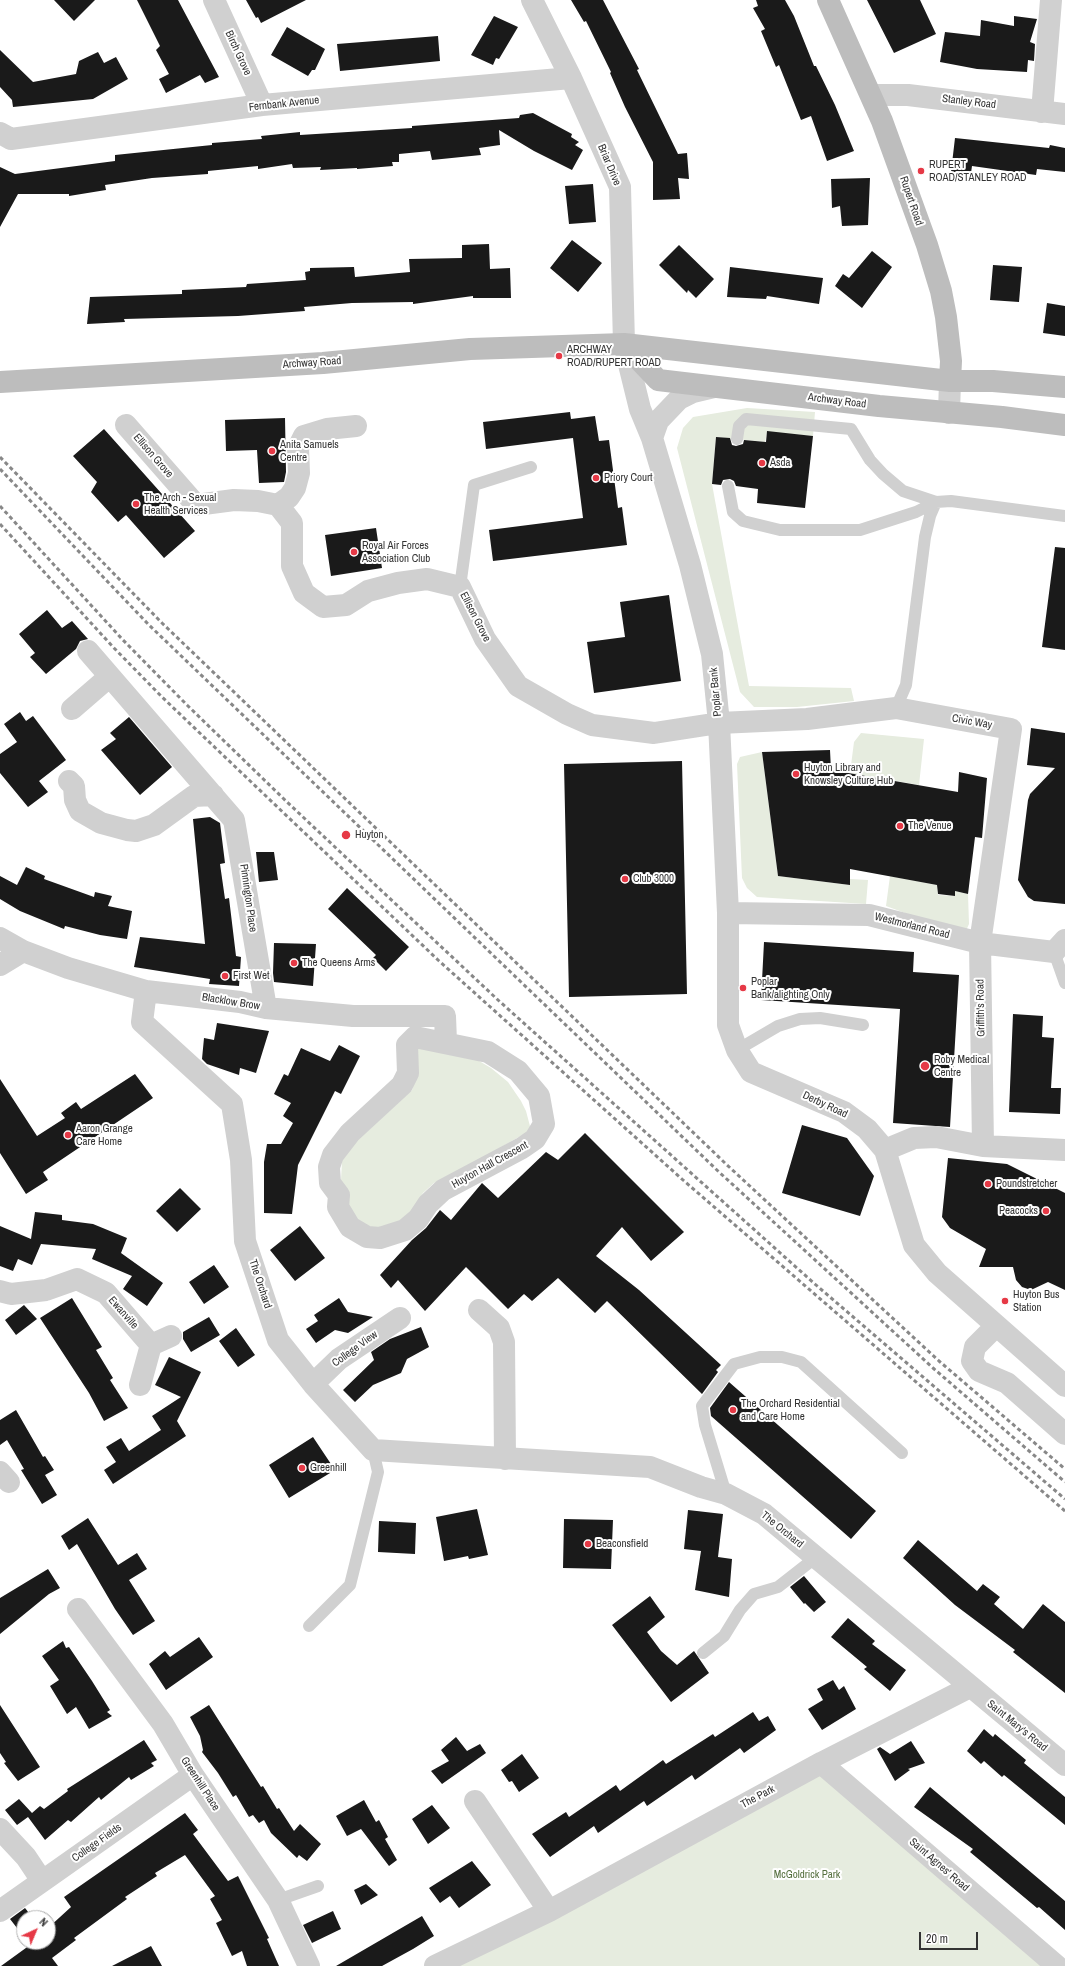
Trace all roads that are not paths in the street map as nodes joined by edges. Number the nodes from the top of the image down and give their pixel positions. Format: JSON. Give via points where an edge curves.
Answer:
{"nodes":[{"id":1,"x":214,"y":0,"type":"edge"},
{"id":2,"x":532,"y":0,"type":"edge"},
{"id":3,"x":828,"y":0,"type":"edge"},
{"id":4,"x":1051,"y":0,"type":"edge"},
{"id":5,"x":571,"y":78,"type":"junction"},
{"id":6,"x":872,"y":95,"type":"junction"},
{"id":7,"x":262,"y":105,"type":"junction"},
{"id":8,"x":1042,"y":112,"type":"junction"},
{"id":9,"x":1065,"y":114,"type":"edge"},
{"id":10,"x":0,"y":133,"type":"edge"},
{"id":11,"x":624,"y":344,"type":"junction"},
{"id":12,"x":950,"y":381,"type":"junction"},
{"id":13,"x":0,"y":382,"type":"edge"},
{"id":14,"x":714,"y":386,"type":"junction"},
{"id":15,"x":1065,"y":387,"type":"edge"},
{"id":16,"x":949,"y":413,"type":"junction"},
{"id":17,"x":126,"y":425,"type":"dead end"},
{"id":18,"x":1065,"y":425,"type":"edge"},
{"id":19,"x":356,"y":426,"type":"dead end"},
{"id":20,"x":652,"y":438,"type":"junction"},
{"id":21,"x":737,"y":439,"type":"dead end"},
{"id":22,"x":531,"y":467,"type":"dead end"},
{"id":23,"x":728,"y":486,"type":"dead end"},
{"id":24,"x":936,"y":502,"type":"junction"},
{"id":25,"x":278,"y":505,"type":"junction"},
{"id":26,"x":1065,"y":516,"type":"edge"},
{"id":27,"x":460,"y":587,"type":"junction"},
{"id":28,"x":88,"y":651,"type":"dead end"},
{"id":29,"x":109,"y":677,"type":"junction"},
{"id":30,"x":896,"y":708,"type":"junction"},
{"id":31,"x":72,"y":710,"type":"dead end"},
{"id":32,"x":719,"y":723,"type":"junction"},
{"id":33,"x":69,"y":781,"type":"dead end"},
{"id":34,"x":213,"y":795,"type":"junction"},
{"id":35,"x":728,"y":913,"type":"junction"},
{"id":36,"x":0,"y":938,"type":"edge"},
{"id":37,"x":980,"y":943,"type":"junction"},
{"id":38,"x":1059,"y":946,"type":"edge"},
{"id":39,"x":23,"y":951,"type":"junction"},
{"id":40,"x":0,"y":965,"type":"edge"},
{"id":41,"x":1065,"y":983,"type":"edge"},
{"id":42,"x":146,"y":991,"type":"junction"},
{"id":43,"x":266,"y":1008,"type":"junction"},
{"id":44,"x":863,"y":1025,"type":"dead end"},
{"id":45,"x":446,"y":1042,"type":"junction"},
{"id":46,"x":737,"y":1050,"type":"junction"},
{"id":47,"x":983,"y":1146,"type":"junction"},
{"id":48,"x":885,"y":1150,"type":"junction"},
{"id":49,"x":1065,"y":1150,"type":"edge"},
{"id":50,"x":0,"y":1290,"type":"edge"},
{"id":51,"x":479,"y":1310,"type":"dead end"},
{"id":52,"x":400,"y":1318,"type":"dead end"},
{"id":53,"x":996,"y":1326,"type":"junction"},
{"id":54,"x":171,"y":1336,"type":"dead end"},
{"id":55,"x":151,"y":1345,"type":"junction"},
{"id":56,"x":313,"y":1384,"type":"junction"},
{"id":57,"x":140,"y":1385,"type":"dead end"},
{"id":58,"x":1065,"y":1386,"type":"edge"},
{"id":59,"x":1065,"y":1434,"type":"edge"},
{"id":60,"x":373,"y":1450,"type":"junction"},
{"id":61,"x":902,"y":1453,"type":"dead end"},
{"id":62,"x":505,"y":1459,"type":"junction"},
{"id":63,"x":726,"y":1494,"type":"junction"},
{"id":64,"x":815,"y":1558,"type":"junction"},
{"id":65,"x":78,"y":1609,"type":"dead end"},
{"id":66,"x":309,"y":1626,"type":"dead end"},
{"id":67,"x":703,"y":1653,"type":"dead end"},
{"id":68,"x":970,"y":1687,"type":"junction"},
{"id":69,"x":821,"y":1763,"type":"junction"},
{"id":70,"x":1065,"y":1766,"type":"edge"},
{"id":71,"x":193,"y":1775,"type":"junction"},
{"id":72,"x":475,"y":1801,"type":"dead end"},
{"id":73,"x":0,"y":1829,"type":"edge"},
{"id":74,"x":42,"y":1881,"type":"junction"},
{"id":75,"x":318,"y":1886,"type":"dead end"},
{"id":76,"x":278,"y":1900,"type":"junction"},
{"id":77,"x":0,"y":1911,"type":"edge"},
{"id":78,"x":549,"y":1911,"type":"junction"},
{"id":79,"x":309,"y":1966,"type":"edge"},
{"id":80,"x":435,"y":1966,"type":"edge"},
{"id":81,"x":1057,"y":1966,"type":"edge"}],
"edges":[{"from":1,"to":7,"type":"street","name":"Birch Grove"},
{"from":2,"to":5,"type":"street","name":"Briar Drive"},
{"from":3,"to":6,"type":"main road","name":"Rupert Road"},
{"from":4,"to":8,"type":"street"},
{"from":5,"to":7,"type":"street","name":"Fernbank Avenue"},
{"from":5,"to":11,"type":"street","name":"Briar Drive","via":[[620,186]]},
{"from":6,"to":8,"type":"street","name":"Stanley Road","via":[[908,95]]},
{"from":6,"to":12,"type":"main road","name":"Rupert Road","via":[[941,290],[949,338]]},
{"from":7,"to":10,"type":"street","name":"Fernbank Avenue","via":[[11,139]]},
{"from":8,"to":9,"type":"street","name":"Stanley Road"},
{"from":11,"to":12,"type":"main road","name":"Archway Road"},
{"from":11,"to":13,"type":"main road","name":"Archway Road","via":[[470,349],[323,363]]},
{"from":11,"to":14,"type":"main road","name":"Archway Road","via":[[658,380]]},
{"from":11,"to":20,"type":"street","name":"Poplar Bank","via":[[640,409]]},
{"from":12,"to":15,"type":"main road","name":"Archway Road","via":[[993,381]]},
{"from":12,"to":16,"type":"street","name":"Rupert Road"},
{"from":14,"to":16,"type":"main road","name":"Archway Road"},
{"from":14,"to":20,"type":"street","via":[[679,399],[658,421]]},
{"from":16,"to":18,"type":"main road","name":"Archway Road"},
{"from":17,"to":25,"type":"street","name":"Ellison Grove","via":[[196,505],[234,500],[258,500]]},
{"from":19,"to":25,"type":"street","via":[[327,429],[304,436],[298,448],[299,473],[295,488],[289,497]]},
{"from":20,"to":32,"type":"street","name":"Poplar Bank","via":[[690,565],[712,654]]},
{"from":21,"to":24,"type":"lane","via":[[739,426],[746,419],[851,429],[882,474],[903,491]]},
{"from":22,"to":27,"type":"lane","via":[[474,486]]},
{"from":23,"to":24,"type":"lane","via":[[733,512],[743,521],[780,530],[860,530],[916,512]]},
{"from":24,"to":26,"type":"lane","via":[[951,501]]},
{"from":24,"to":30,"type":"lane","via":[[925,537],[906,684]]},
{"from":25,"to":27,"type":"street","name":"Ellison Grove","via":[[292,523],[292,566],[304,593],[324,607],[346,605],[368,591],[398,583],[427,579]]},
{"from":27,"to":32,"type":"street","name":"Ellison Grove","via":[[484,639],[518,686],[567,714],[592,725],[654,733]]},
{"from":28,"to":29,"type":"street","name":"Pinnington Place"},
{"from":29,"to":31,"type":"street"},
{"from":29,"to":34,"type":"street","name":"Pinnington Place"},
{"from":30,"to":32,"type":"street","name":"Civic Way","via":[[807,719]]},
{"from":30,"to":37,"type":"street","name":"Civic Way","via":[[1011,729]]},
{"from":32,"to":35,"type":"street","name":"Poplar Bank"},
{"from":33,"to":34,"type":"street","via":[[74,786],[80,812],[101,824],[136,831],[154,825],[194,796]]},
{"from":34,"to":43,"type":"street","name":"Pinnington Place","via":[[234,820]]},
{"from":35,"to":37,"type":"street","name":"Westmorland Road","via":[[869,915]]},
{"from":35,"to":46,"type":"street","name":"Poplar Bank","via":[[728,1025]]},
{"from":36,"to":39,"type":"street","name":"Blacklow Brow"},
{"from":37,"to":38,"type":"street","name":"Westmorland Road"},
{"from":37,"to":47,"type":"street","name":"Griffith's Road"},
{"from":38,"to":41,"type":"lane"},
{"from":39,"to":40,"type":"street"},
{"from":39,"to":42,"type":"street","name":"Blacklow Brow","via":[[68,968]]},
{"from":42,"to":43,"type":"street","name":"Blacklow Brow","via":[[240,1002]]},
{"from":42,"to":56,"type":"street","name":"The Orchard","via":[[142,1022],[232,1104],[241,1160],[245,1241],[278,1340]]},
{"from":43,"to":45,"type":"street","name":"Blacklow Brow","via":[[353,1016],[445,1016]]},
{"from":44,"to":46,"type":"lane","via":[[820,1018],[800,1019],[778,1026]]},
{"from":45,"to":45,"type":"street","name":"Huyton Hall Crescent","via":[[415,1037],[407,1045],[408,1073],[402,1085],[357,1126],[333,1154],[329,1166],[330,1183],[339,1195],[338,1207],[350,1227],[367,1237],[386,1236],[405,1230],[443,1190],[522,1148],[535,1139],[544,1124],[539,1096],[518,1071],[488,1052]]},
{"from":46,"to":48,"type":"street","name":"Derby Road","via":[[751,1072],[844,1112],[867,1129]]},
{"from":47,"to":48,"type":"street","via":[[936,1137],[914,1138]]},
{"from":47,"to":49,"type":"street"},
{"from":48,"to":53,"type":"street","via":[[914,1245],[937,1273]]},
{"from":50,"to":55,"type":"street","name":"Ewanville","via":[[11,1294],[46,1290],[77,1279],[106,1294]]},
{"from":51,"to":62,"type":"street","via":[[499,1328],[504,1342]]},
{"from":52,"to":56,"type":"street","name":"College View","via":[[338,1359]]},
{"from":53,"to":58,"type":"street"},
{"from":53,"to":59,"type":"street","via":[[975,1347],[972,1361],[979,1371],[1007,1383]]},
{"from":54,"to":55,"type":"street"},
{"from":55,"to":57,"type":"street"},
{"from":56,"to":60,"type":"street","name":"The Orchard"},
{"from":60,"to":62,"type":"street","name":"The Orchard"},
{"from":60,"to":66,"type":"lane","via":[[378,1472],[350,1585]]},
{"from":61,"to":63,"type":"lane","via":[[801,1362],[782,1357],[760,1357],[734,1364],[702,1406],[705,1425]]},
{"from":62,"to":63,"type":"street","name":"The Orchard","via":[[650,1467]]},
{"from":63,"to":64,"type":"street","name":"The Orchard","via":[[764,1514]]},
{"from":64,"to":67,"type":"lane","via":[[778,1587],[754,1594],[740,1610],[724,1636]]},
{"from":64,"to":68,"type":"street","name":"The Orchard"},
{"from":65,"to":71,"type":"street","name":"Greenhill Place","via":[[163,1724]]},
{"from":68,"to":69,"type":"street","name":"The Park"},
{"from":68,"to":70,"type":"street","name":"Saint Mary's Road"},
{"from":69,"to":78,"type":"street","name":"The Park"},
{"from":69,"to":81,"type":"street","name":"Saint Agnes' Road"},
{"from":71,"to":74,"type":"street","name":"College Fields"},
{"from":71,"to":76,"type":"street","name":"Greenhill Place"},
{"from":72,"to":78,"type":"street"},
{"from":73,"to":74,"type":"street","via":[[26,1857]]},
{"from":74,"to":77,"type":"street","name":"College Fields"},
{"from":75,"to":76,"type":"lane"},
{"from":76,"to":79,"type":"street","name":"Greenhill Place"},
{"from":78,"to":80,"type":"street","name":"The Park"}]}
